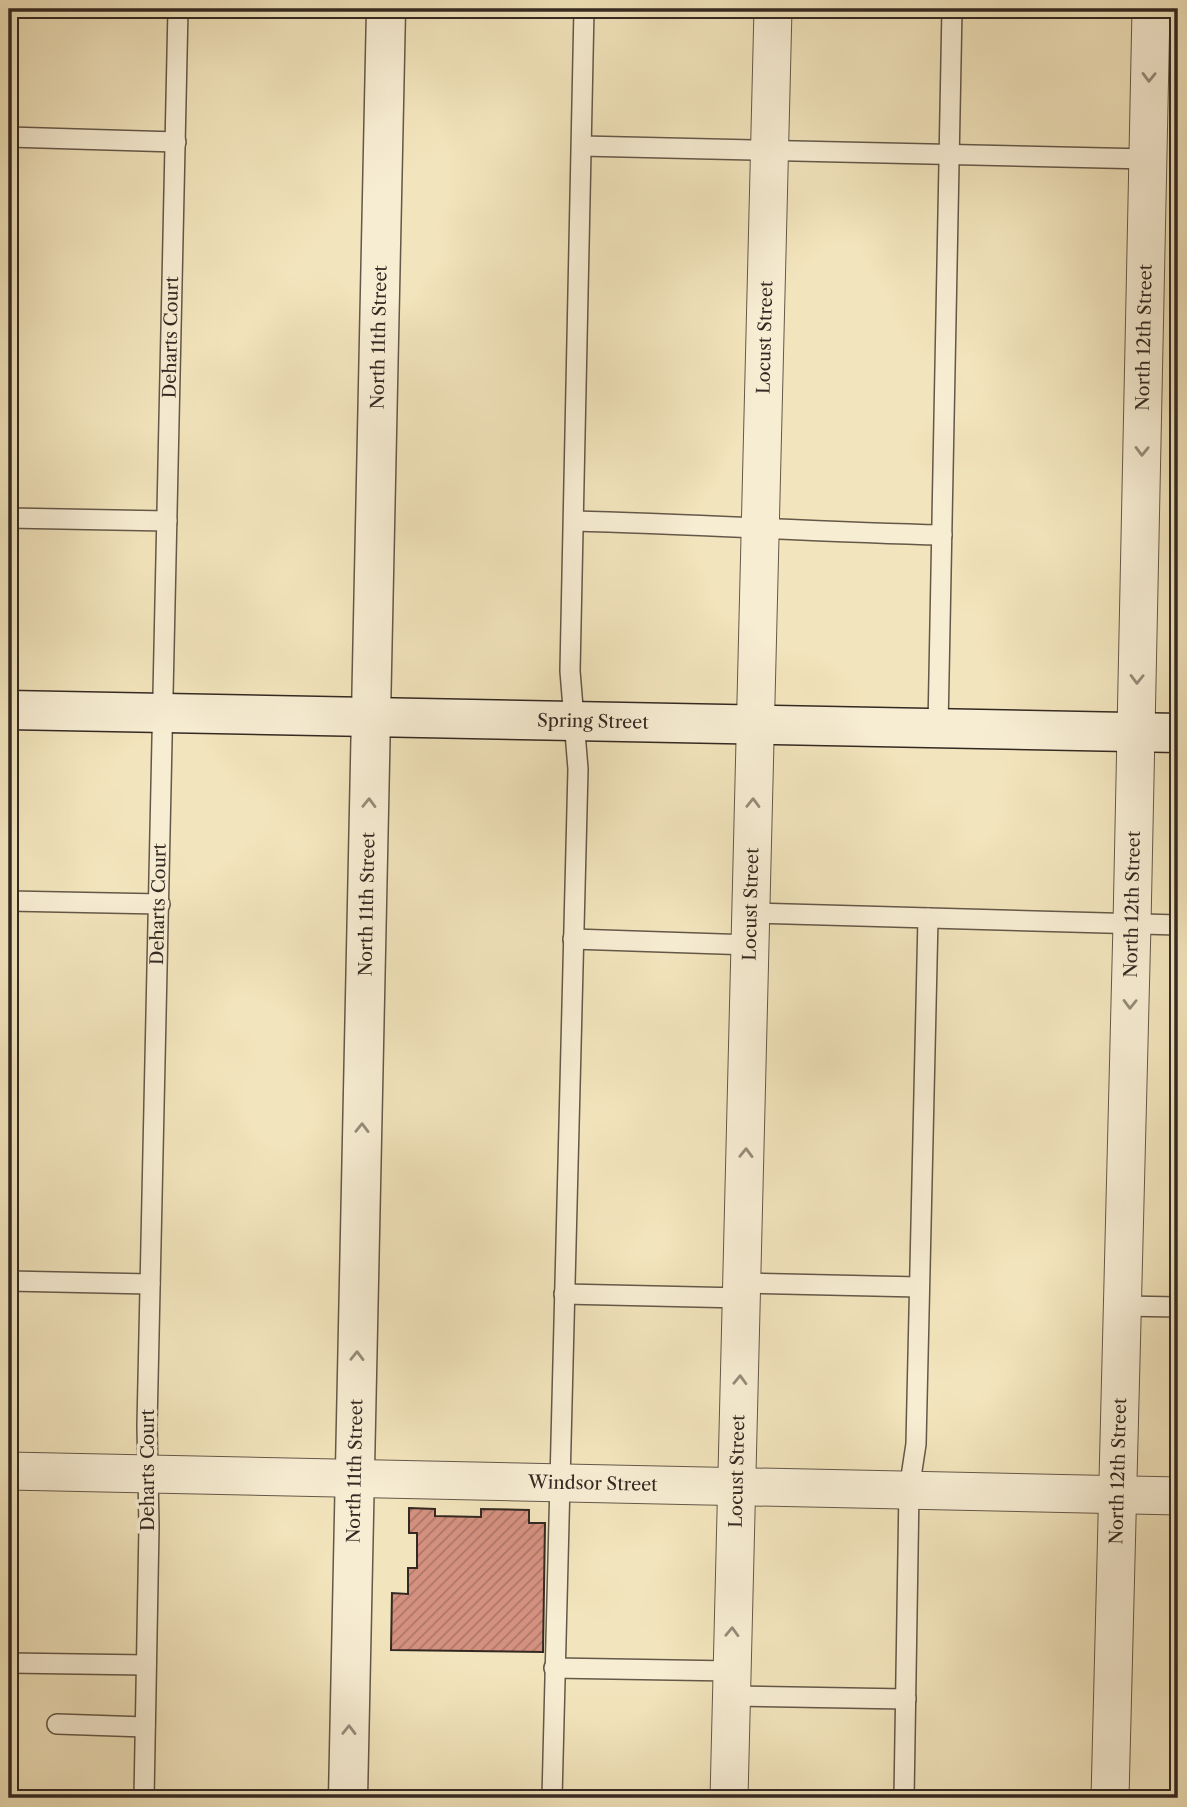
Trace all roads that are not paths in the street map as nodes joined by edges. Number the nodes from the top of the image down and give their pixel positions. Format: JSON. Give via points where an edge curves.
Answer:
{"nodes":[{"id":1,"x":178,"y":9,"type":"edge"},
{"id":2,"x":386,"y":9,"type":"edge"},
{"id":3,"x":584,"y":9,"type":"edge"},
{"id":4,"x":773,"y":9,"type":"edge"},
{"id":5,"x":953,"y":9,"type":"edge"},
{"id":6,"x":1151,"y":9,"type":"edge"},
{"id":7,"x":9,"y":137,"type":"edge"},
{"id":8,"x":176,"y":142,"type":"junction"},
{"id":9,"x":582,"y":146,"type":"junction"},
{"id":10,"x":770,"y":151,"type":"junction"},
{"id":11,"x":950,"y":155,"type":"junction"},
{"id":12,"x":1148,"y":159,"type":"junction"},
{"id":13,"x":9,"y":518,"type":"edge"},
{"id":14,"x":167,"y":521,"type":"junction"},
{"id":15,"x":573,"y":521,"type":"junction"},
{"id":16,"x":759,"y":528,"type":"junction"},
{"id":17,"x":942,"y":535,"type":"junction"},
{"id":18,"x":9,"y":710,"type":"edge"},
{"id":19,"x":163,"y":713,"type":"junction"},
{"id":20,"x":371,"y":717,"type":"junction"},
{"id":21,"x":574,"y":720,"type":"junction"},
{"id":22,"x":754,"y":723,"type":"junction"},
{"id":23,"x":938,"y":727,"type":"junction"},
{"id":24,"x":1136,"y":732,"type":"junction"},
{"id":25,"x":1178,"y":733,"type":"edge"},
{"id":26,"x":9,"y":901,"type":"edge"},
{"id":27,"x":160,"y":904,"type":"junction"},
{"id":28,"x":928,"y":918,"type":"junction"},
{"id":29,"x":1132,"y":924,"type":"junction"},
{"id":30,"x":1178,"y":925,"type":"edge"},
{"id":31,"x":751,"y":929,"type":"junction"},
{"id":32,"x":573,"y":939,"type":"junction"},
{"id":33,"x":9,"y":1281,"type":"edge"},
{"id":34,"x":150,"y":1284,"type":"junction"},
{"id":35,"x":919,"y":1287,"type":"junction"},
{"id":36,"x":742,"y":1290,"type":"junction"},
{"id":37,"x":564,"y":1294,"type":"junction"},
{"id":38,"x":1123,"y":1306,"type":"junction"},
{"id":39,"x":1178,"y":1307,"type":"edge"},
{"id":40,"x":9,"y":1471,"type":"edge"},
{"id":41,"x":148,"y":1474,"type":"junction"},
{"id":42,"x":354,"y":1478,"type":"junction"},
{"id":43,"x":559,"y":1482,"type":"junction"},
{"id":44,"x":736,"y":1487,"type":"junction"},
{"id":45,"x":909,"y":1490,"type":"junction"},
{"id":46,"x":1118,"y":1495,"type":"junction"},
{"id":47,"x":1178,"y":1496,"type":"edge"},
{"id":48,"x":9,"y":1663,"type":"edge"},
{"id":49,"x":146,"y":1665,"type":"junction"},
{"id":50,"x":554,"y":1668,"type":"junction"},
{"id":51,"x":731,"y":1683,"type":"junction"},
{"id":52,"x":906,"y":1699,"type":"junction"},
{"id":53,"x":57,"y":1724,"type":"dead end"},
{"id":54,"x":145,"y":1727,"type":"junction"},
{"id":55,"x":144,"y":1798,"type":"edge"},
{"id":56,"x":348,"y":1798,"type":"edge"},
{"id":57,"x":552,"y":1798,"type":"edge"},
{"id":58,"x":729,"y":1798,"type":"edge"},
{"id":59,"x":904,"y":1798,"type":"edge"},
{"id":60,"x":1110,"y":1798,"type":"edge"}],
"edges":[{"from":1,"to":8,"type":"lane","name":"Deharts Court"},
{"from":2,"to":20,"type":"street","name":"North 11th Street"},
{"from":3,"to":9,"type":"lane"},
{"from":4,"to":10,"type":"street","name":"Locust Street"},
{"from":5,"to":11,"type":"lane"},
{"from":6,"to":12,"type":"street","name":"North 12th Street","one_way":true},
{"from":7,"to":8,"type":"lane"},
{"from":8,"to":14,"type":"lane","name":"Deharts Court"},
{"from":9,"to":10,"type":"lane"},
{"from":9,"to":15,"type":"lane"},
{"from":10,"to":11,"type":"lane"},
{"from":10,"to":16,"type":"street","name":"Locust Street"},
{"from":11,"to":12,"type":"lane"},
{"from":11,"to":17,"type":"lane"},
{"from":12,"to":24,"type":"street","name":"North 12th Street","one_way":true},
{"from":13,"to":14,"type":"lane"},
{"from":14,"to":19,"type":"lane","name":"Deharts Court"},
{"from":15,"to":16,"type":"lane"},
{"from":15,"to":21,"type":"lane","via":[[570,671]]},
{"from":16,"to":17,"type":"lane"},
{"from":16,"to":22,"type":"street","name":"Locust Street"},
{"from":17,"to":23,"type":"lane"},
{"from":18,"to":19,"type":"street","name":"Spring Street"},
{"from":19,"to":20,"type":"street","name":"Spring Street"},
{"from":19,"to":27,"type":"lane","name":"Deharts Court"},
{"from":20,"to":21,"type":"street","name":"Spring Street"},
{"from":42,"to":20,"type":"street","name":"North 11th Street","one_way":true},
{"from":21,"to":22,"type":"street","name":"Spring Street"},
{"from":21,"to":32,"type":"lane","via":[[578,769]]},
{"from":22,"to":23,"type":"street","name":"Spring Street"},
{"from":31,"to":22,"type":"street","name":"Locust Street","one_way":true},
{"from":23,"to":24,"type":"street","name":"Spring Street"},
{"from":24,"to":25,"type":"street","name":"Spring Street"},
{"from":24,"to":29,"type":"street","name":"North 12th Street"},
{"from":26,"to":27,"type":"lane"},
{"from":27,"to":34,"type":"lane","name":"Deharts Court"},
{"from":28,"to":29,"type":"lane"},
{"from":28,"to":31,"type":"lane"},
{"from":28,"to":35,"type":"lane"},
{"from":29,"to":30,"type":"lane"},
{"from":29,"to":38,"type":"street","name":"North 12th Street","one_way":true},
{"from":31,"to":32,"type":"lane"},
{"from":36,"to":31,"type":"street","name":"Locust Street","one_way":true},
{"from":32,"to":37,"type":"lane"},
{"from":33,"to":34,"type":"lane"},
{"from":34,"to":41,"type":"lane","name":"Deharts Court"},
{"from":35,"to":36,"type":"lane"},
{"from":35,"to":45,"type":"lane","via":[[916,1444]]},
{"from":36,"to":37,"type":"lane"},
{"from":44,"to":36,"type":"street","name":"Locust Street","one_way":true},
{"from":37,"to":43,"type":"lane"},
{"from":38,"to":39,"type":"lane"},
{"from":38,"to":46,"type":"street","name":"North 12th Street"},
{"from":40,"to":41,"type":"street","name":"Windsor Street"},
{"from":41,"to":42,"type":"street","name":"Windsor Street"},
{"from":41,"to":49,"type":"lane","name":"Deharts Court"},
{"from":42,"to":43,"type":"street","name":"Windsor Street"},
{"from":56,"to":42,"type":"street","name":"North 11th Street","one_way":true},
{"from":43,"to":44,"type":"street","name":"Windsor Street"},
{"from":43,"to":50,"type":"lane"},
{"from":44,"to":45,"type":"street","name":"Windsor Street"},
{"from":51,"to":44,"type":"street","name":"Locust Street","one_way":true},
{"from":45,"to":46,"type":"street","name":"Windsor Street"},
{"from":45,"to":52,"type":"lane"},
{"from":46,"to":47,"type":"street","name":"Windsor Street"},
{"from":46,"to":60,"type":"street","name":"North 12th Street"},
{"from":48,"to":49,"type":"lane"},
{"from":49,"to":54,"type":"lane","name":"Deharts Court"},
{"from":50,"to":51,"type":"lane"},
{"from":50,"to":57,"type":"lane"},
{"from":51,"to":52,"type":"lane"},
{"from":51,"to":58,"type":"street","name":"Locust Street"},
{"from":52,"to":59,"type":"lane"},
{"from":53,"to":54,"type":"lane"},
{"from":54,"to":55,"type":"lane","name":"Deharts Court"}]}
